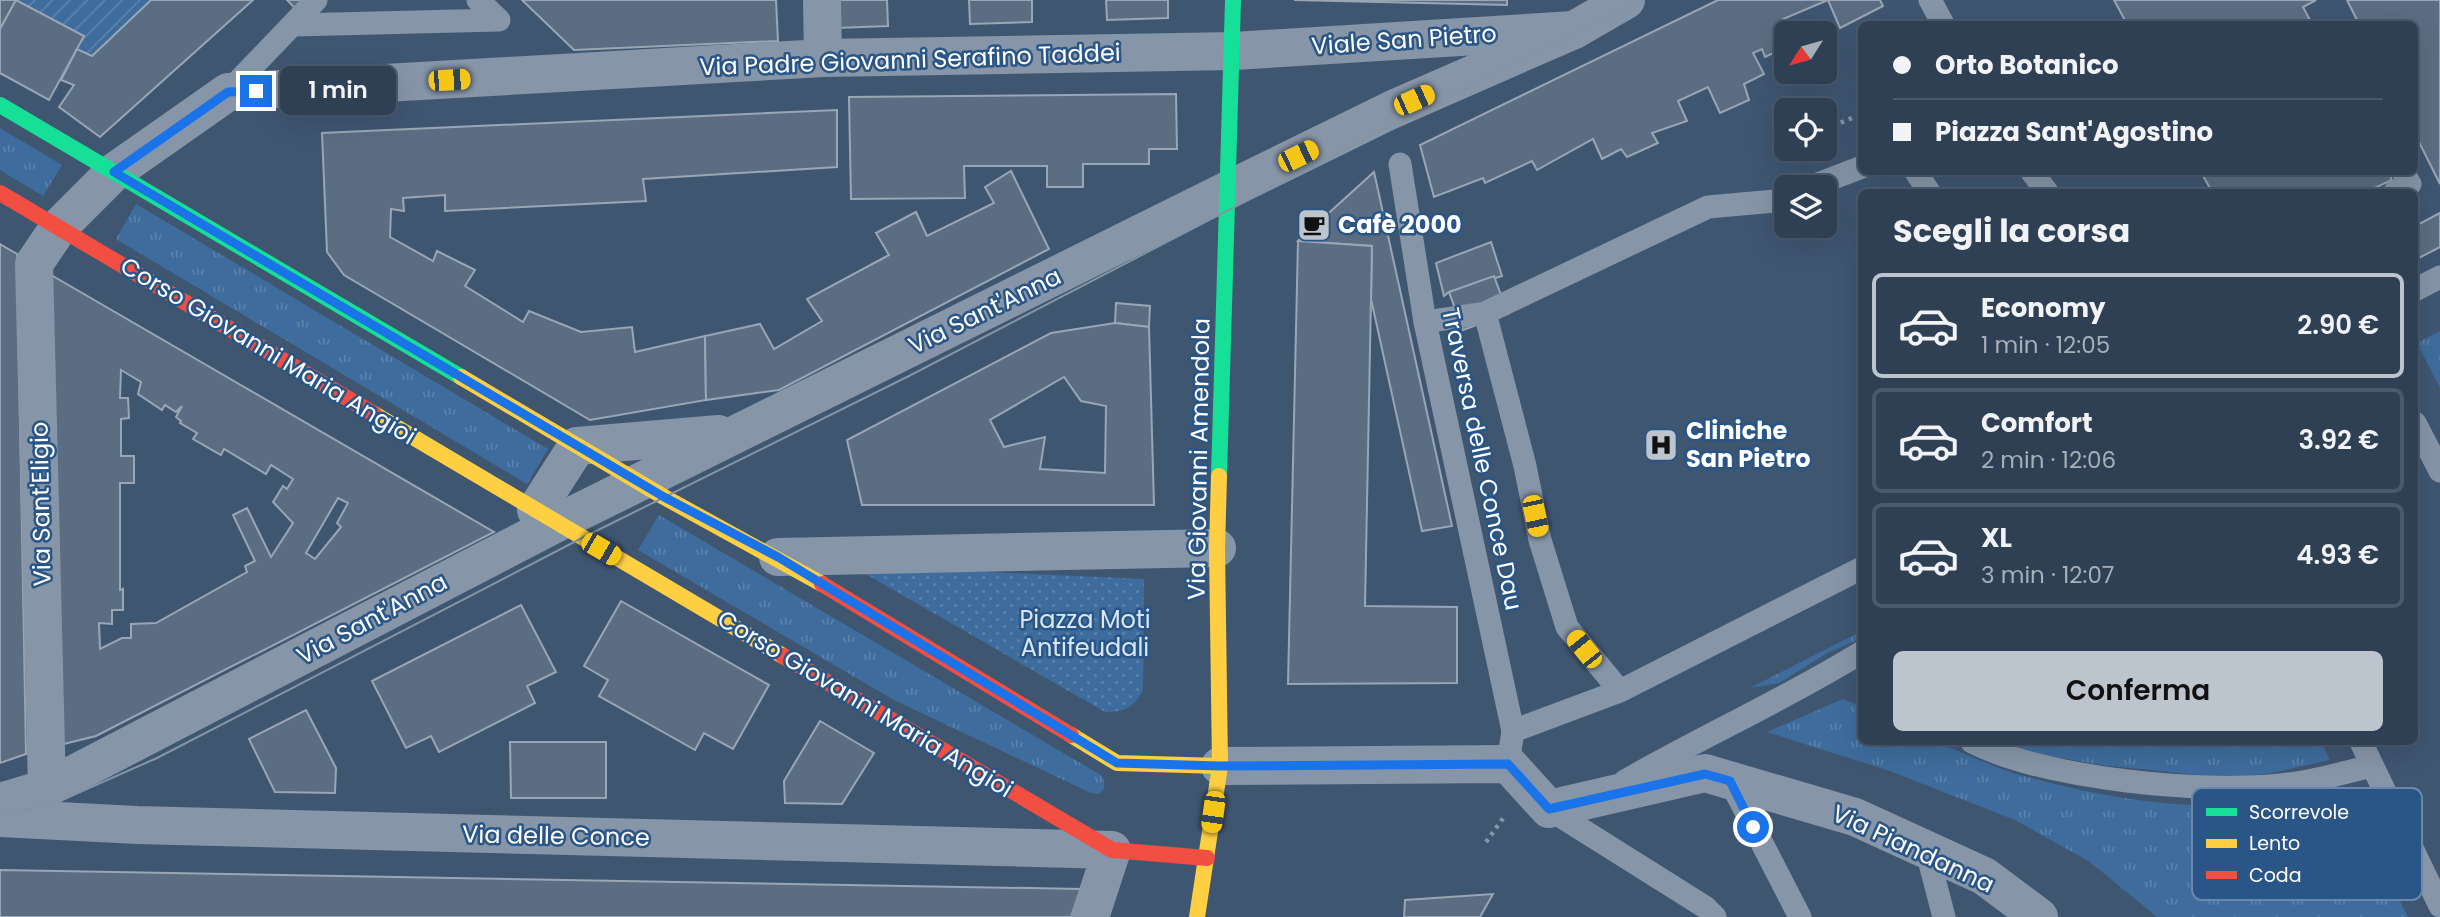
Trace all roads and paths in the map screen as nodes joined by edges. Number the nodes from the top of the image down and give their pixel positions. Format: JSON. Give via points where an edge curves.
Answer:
{"nodes":[{"id":1,"x":316,"y":0,"type":"edge"},
{"id":2,"x":478,"y":0,"type":"edge"},
{"id":3,"x":822,"y":0,"type":"edge"},
{"id":4,"x":1233,"y":0,"type":"edge"},
{"id":5,"x":1626,"y":0,"type":"edge"},
{"id":6,"x":1930,"y":0,"type":"edge"},
{"id":7,"x":1941,"y":21,"type":"edge"},
{"id":8,"x":293,"y":25,"type":"junction"},
{"id":9,"x":1574,"y":30,"type":"junction"},
{"id":10,"x":1234,"y":51,"type":"junction"},
{"id":11,"x":823,"y":58,"type":"junction"},
{"id":12,"x":228,"y":92,"type":"junction"},
{"id":13,"x":0,"y":105,"type":"edge"},
{"id":14,"x":1858,"y":116,"type":"edge"},
{"id":15,"x":1837,"y":124,"type":"edge"},
{"id":16,"x":1400,"y":164,"type":"dead end"},
{"id":17,"x":1858,"y":169,"type":"edge"},
{"id":18,"x":114,"y":172,"type":"junction"},
{"id":19,"x":2405,"y":175,"type":"edge"},
{"id":20,"x":1837,"y":177,"type":"edge"},
{"id":21,"x":2401,"y":189,"type":"edge"},
{"id":22,"x":1228,"y":190,"type":"junction"},
{"id":23,"x":0,"y":193,"type":"edge"},
{"id":24,"x":1774,"y":201,"type":"edge"},
{"id":25,"x":59,"y":227,"type":"junction"},
{"id":26,"x":2440,"y":277,"type":"edge"},
{"id":27,"x":2418,"y":288,"type":"edge"},
{"id":28,"x":1485,"y":313,"type":"junction"},
{"id":29,"x":1425,"y":322,"type":"junction"},
{"id":30,"x":2418,"y":429,"type":"edge"},
{"id":31,"x":742,"y":432,"type":"junction"},
{"id":32,"x":578,"y":446,"type":"junction"},
{"id":33,"x":2440,"y":471,"type":"edge"},
{"id":34,"x":640,"y":483,"type":"junction"},
{"id":35,"x":546,"y":516,"type":"junction"},
{"id":36,"x":1217,"y":548,"type":"junction"},
{"id":37,"x":778,"y":557,"type":"junction"},
{"id":38,"x":1858,"y":570,"type":"edge"},
{"id":39,"x":1858,"y":654,"type":"edge"},
{"id":40,"x":1858,"y":674,"type":"edge"},
{"id":41,"x":1822,"y":677,"type":"junction"},
{"id":42,"x":1620,"y":691,"type":"junction"},
{"id":43,"x":1980,"y":745,"type":"edge"},
{"id":44,"x":2362,"y":745,"type":"edge"},
{"id":45,"x":1511,"y":748,"type":"junction"},
{"id":46,"x":1220,"y":766,"type":"junction"},
{"id":47,"x":2372,"y":766,"type":"junction"},
{"id":48,"x":1730,"y":781,"type":"junction"},
{"id":49,"x":47,"y":788,"type":"junction"},
{"id":50,"x":2220,"y":788,"type":"edge"},
{"id":51,"x":2220,"y":788,"type":"edge"},
{"id":52,"x":2383,"y":788,"type":"edge"},
{"id":53,"x":1595,"y":798,"type":"junction"},
{"id":54,"x":0,"y":802,"type":"edge"},
{"id":55,"x":1549,"y":809,"type":"junction"},
{"id":56,"x":1509,"y":811,"type":"dead end"},
{"id":57,"x":0,"y":818,"type":"edge"},
{"id":58,"x":1486,"y":842,"type":"dead end"},
{"id":59,"x":1112,"y":850,"type":"junction"},
{"id":60,"x":1927,"y":852,"type":"junction"},
{"id":61,"x":1207,"y":858,"type":"junction"},
{"id":62,"x":2422,"y":869,"type":"edge"},
{"id":63,"x":2440,"y":906,"type":"edge"},
{"id":64,"x":1090,"y":917,"type":"edge"},
{"id":65,"x":1197,"y":917,"type":"edge"},
{"id":66,"x":1715,"y":917,"type":"edge"},
{"id":67,"x":1800,"y":917,"type":"edge"},
{"id":68,"x":1944,"y":917,"type":"edge"},
{"id":69,"x":2039,"y":917,"type":"edge"}],
"edges":[{"from":1,"to":8,"type":"lane"},
{"from":2,"to":8,"type":"lane","via":[[499,20]]},
{"from":3,"to":11,"type":"street"},
{"from":4,"to":10,"type":"street","name":"Via Giovanni Amendola"},
{"from":5,"to":9,"type":"street","name":"Viale San Pietro"},
{"from":6,"to":7,"type":"lane"},
{"from":8,"to":12,"type":"lane"},
{"from":9,"to":10,"type":"street","name":"Viale San Pietro"},
{"from":9,"to":22,"type":"street","name":"Viale San Pietro","via":[[1391,110]]},
{"from":10,"to":11,"type":"street","name":"Via Padre Giovanni Serafino Taddei"},
{"from":10,"to":22,"type":"street","name":"Via Giovanni Amendola"},
{"from":11,"to":12,"type":"street","name":"Via Padre Giovanni Serafino Taddei"},
{"from":12,"to":18,"type":"street","name":"Via Sant'Eligio"},
{"from":13,"to":18,"type":"street"},
{"from":14,"to":15,"type":"path"},
{"from":16,"to":29,"type":"lane","name":"Traversa delle Conce Dau"},
{"from":17,"to":20,"type":"lane"},
{"from":18,"to":25,"type":"street","name":"Via Sant'Eligio"},
{"from":18,"to":32,"type":"street"},
{"from":19,"to":21,"type":"lane","via":[[2410,184]]},
{"from":22,"to":31,"type":"street","name":"Via Sant'Anna"},
{"from":22,"to":36,"type":"street","name":"Via Giovanni Amendola"},
{"from":23,"to":25,"type":"street","name":"Corso Giovanni Maria Angioi"},
{"from":24,"to":28,"type":"lane","via":[[1708,207]]},
{"from":25,"to":35,"type":"street","name":"Corso Giovanni Maria Angioi"},
{"from":25,"to":49,"type":"street","name":"Via Sant'Eligio","via":[[34,264]]},
{"from":26,"to":27,"type":"lane"},
{"from":28,"to":29,"type":"lane"},
{"from":28,"to":42,"type":"lane","via":[[1540,540],[1567,627]]},
{"from":29,"to":45,"type":"lane","name":"Traversa delle Conce Dau"},
{"from":30,"to":33,"type":"lane"},
{"from":31,"to":32,"type":"street","name":"Via Sant'Anna"},
{"from":31,"to":34,"type":"street","name":"Via Sant'Anna"},
{"from":32,"to":34,"type":"street"},
{"from":32,"to":35,"type":"street"},
{"from":34,"to":35,"type":"street","name":"Via Sant'Anna"},
{"from":34,"to":37,"type":"street"},
{"from":35,"to":49,"type":"street","name":"Via Sant'Anna"},
{"from":35,"to":59,"type":"street","name":"Corso Giovanni Maria Angioi"},
{"from":36,"to":37,"type":"street"},
{"from":36,"to":46,"type":"street","name":"Via Giovanni Amendola"},
{"from":37,"to":46,"type":"street","via":[[1117,763]]},
{"from":38,"to":42,"type":"lane"},
{"from":39,"to":41,"type":"lane"},
{"from":40,"to":41,"type":"lane","via":[[1847,670]]},
{"from":41,"to":53,"type":"lane","via":[[1688,744]]},
{"from":42,"to":45,"type":"lane"},
{"from":43,"to":50,"type":"lane","via":[[2051,768]]},
{"from":44,"to":47,"type":"lane"},
{"from":45,"to":46,"type":"street"},
{"from":45,"to":55,"type":"street"},
{"from":46,"to":61,"type":"street","name":"Via Giovanni Amendola"},
{"from":47,"to":51,"type":"lane","via":[[2291,784]]},
{"from":47,"to":52,"type":"lane"},
{"from":48,"to":53,"type":"street","name":"Via Piandanna","via":[[1705,774]]},
{"from":48,"to":60,"type":"street","name":"Via Piandanna","via":[[1855,817]]},
{"from":48,"to":67,"type":"lane"},
{"from":49,"to":54,"type":"street","name":"Via Sant'Anna"},
{"from":53,"to":55,"type":"street","name":"Via Piandanna"},
{"from":55,"to":66,"type":"lane"},
{"from":56,"to":58,"type":"path"},
{"from":57,"to":59,"type":"street","name":"Via delle Conce"},
{"from":59,"to":61,"type":"street","name":"Corso Giovanni Maria Angioi"},
{"from":59,"to":64,"type":"street"},
{"from":60,"to":68,"type":"lane"},
{"from":60,"to":69,"type":"street","name":"Via Piandanna","via":[[1984,876]]},
{"from":61,"to":65,"type":"street","name":"Via Giovanni Amendola"},
{"from":62,"to":63,"type":"lane"}]}
